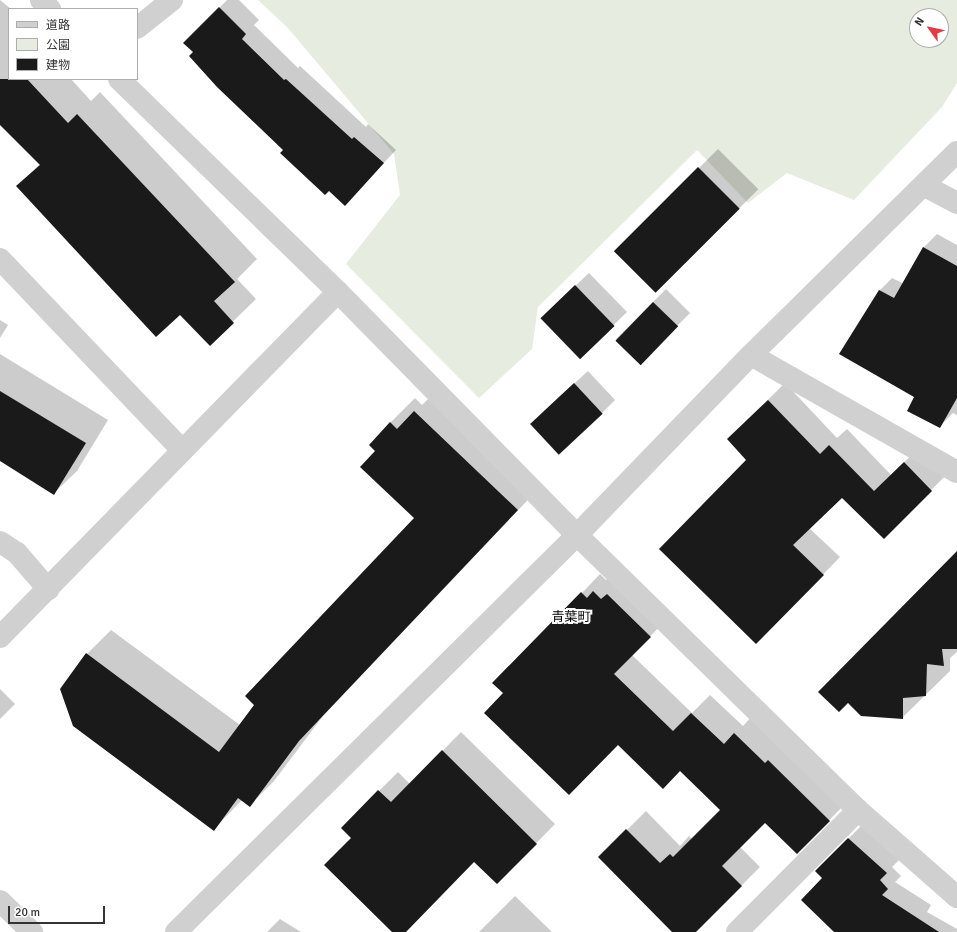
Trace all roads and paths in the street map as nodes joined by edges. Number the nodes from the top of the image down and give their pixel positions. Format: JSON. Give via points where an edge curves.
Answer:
{"nodes":[{"id":1,"x":41,"y":0,"type":"edge"},
{"id":2,"x":172,"y":0,"type":"edge"},
{"id":3,"x":49,"y":8,"type":"edge"},
{"id":4,"x":138,"y":27,"type":"edge"},
{"id":5,"x":120,"y":80,"type":"edge"},
{"id":6,"x":957,"y":152,"type":"edge"},
{"id":7,"x":925,"y":186,"type":"junction"},
{"id":8,"x":957,"y":203,"type":"edge"},
{"id":9,"x":0,"y":259,"type":"edge"},
{"id":10,"x":338,"y":292,"type":"junction"},
{"id":11,"x":751,"y":355,"type":"junction"},
{"id":12,"x":182,"y":450,"type":"junction"},
{"id":13,"x":957,"y":472,"type":"edge"},
{"id":14,"x":577,"y":535,"type":"junction"},
{"id":15,"x":0,"y":542,"type":"edge"},
{"id":16,"x":48,"y":589,"type":"junction"},
{"id":17,"x":0,"y":637,"type":"edge"},
{"id":18,"x":858,"y":810,"type":"junction"},
{"id":19,"x":957,"y":897,"type":"edge"},
{"id":20,"x":0,"y":900,"type":"edge"},
{"id":21,"x":32,"y":932,"type":"edge"},
{"id":22,"x":176,"y":932,"type":"edge"},
{"id":23,"x":737,"y":932,"type":"edge"}],
"edges":[{"from":1,"to":3,"type":"street"},
{"from":2,"to":4,"type":"street"},
{"from":5,"to":10,"type":"street"},
{"from":6,"to":7,"type":"street"},
{"from":7,"to":8,"type":"street"},
{"from":7,"to":11,"type":"street"},
{"from":9,"to":12,"type":"street"},
{"from":10,"to":12,"type":"street"},
{"from":10,"to":14,"type":"street"},
{"from":11,"to":13,"type":"street"},
{"from":11,"to":14,"type":"street"},
{"from":12,"to":16,"type":"street"},
{"from":14,"to":18,"type":"street"},
{"from":14,"to":22,"type":"street"},
{"from":15,"to":16,"type":"street","via":[[17,553]]},
{"from":16,"to":17,"type":"street"},
{"from":18,"to":19,"type":"street"},
{"from":18,"to":23,"type":"street"},
{"from":20,"to":21,"type":"street"}]}
